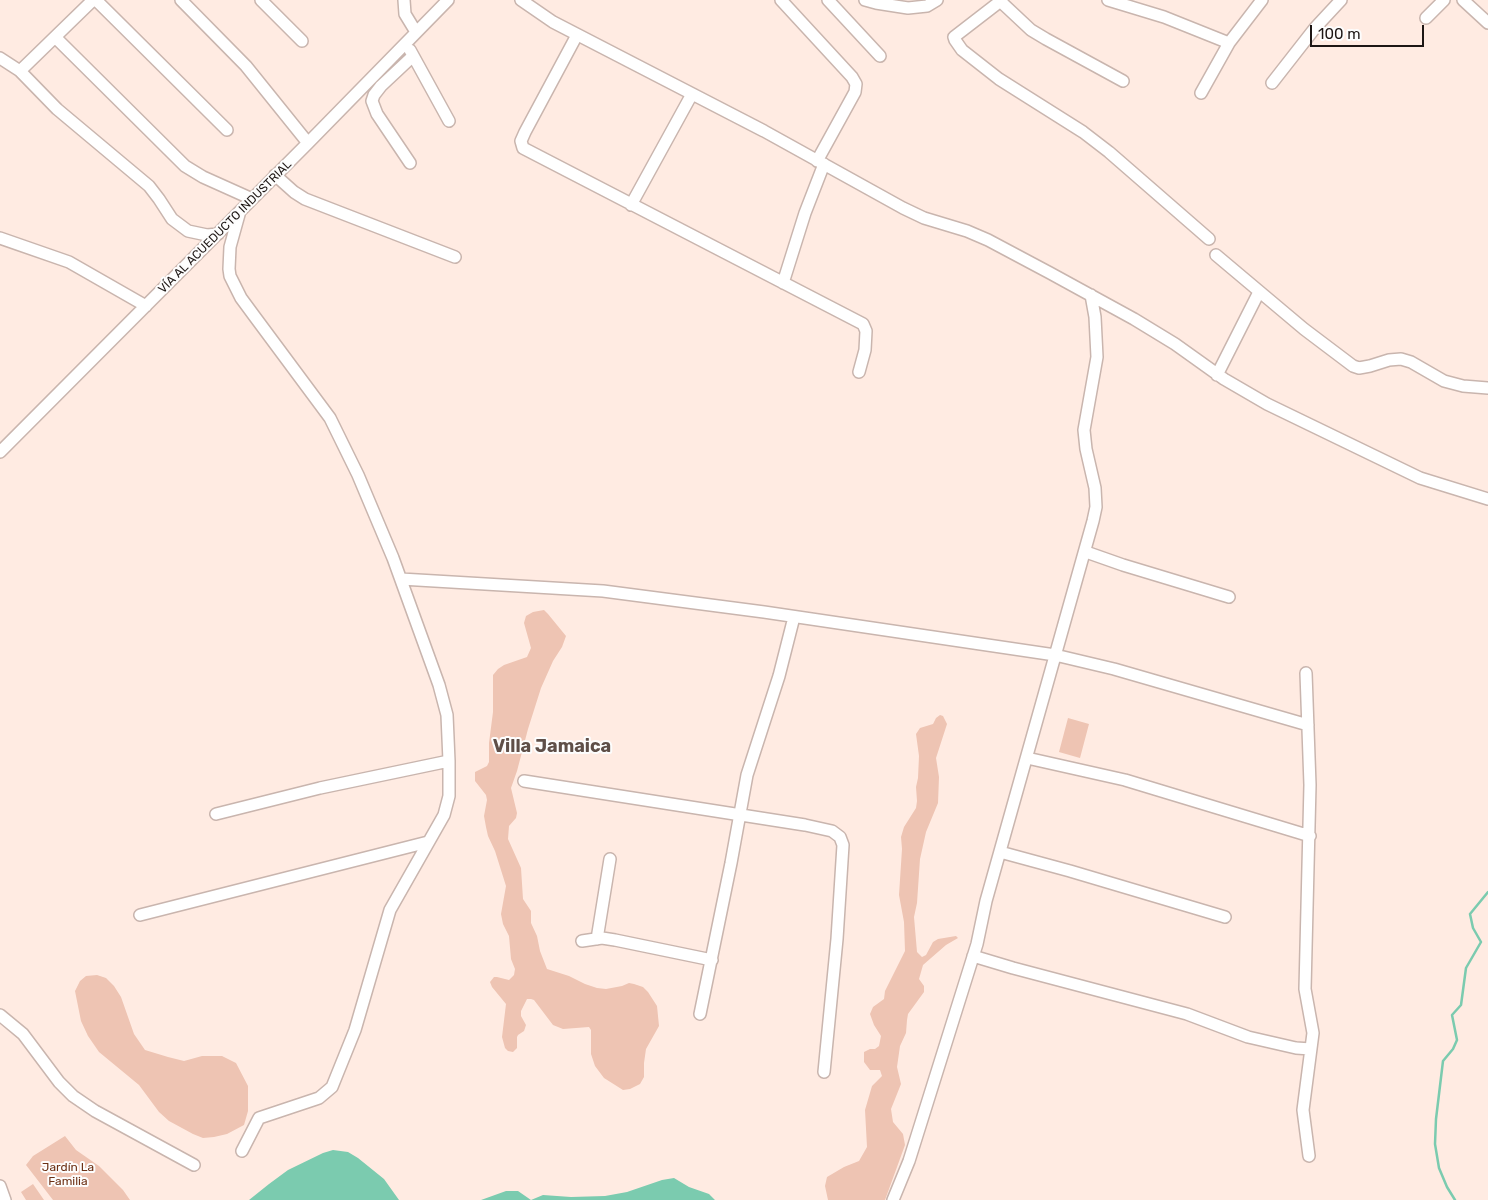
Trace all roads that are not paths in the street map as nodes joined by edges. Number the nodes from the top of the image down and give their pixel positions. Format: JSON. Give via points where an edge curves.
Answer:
{"nodes":[{"id":1,"x":94,"y":0,"type":"edge"},
{"id":2,"x":182,"y":0,"type":"edge"},
{"id":3,"x":261,"y":0,"type":"edge"},
{"id":4,"x":404,"y":0,"type":"edge"},
{"id":5,"x":448,"y":0,"type":"edge"},
{"id":6,"x":521,"y":0,"type":"edge"},
{"id":7,"x":781,"y":0,"type":"edge"},
{"id":8,"x":828,"y":0,"type":"edge"},
{"id":9,"x":865,"y":0,"type":"edge"},
{"id":10,"x":937,"y":0,"type":"edge"},
{"id":11,"x":1108,"y":0,"type":"edge"},
{"id":12,"x":1262,"y":0,"type":"edge"},
{"id":13,"x":1444,"y":0,"type":"edge"},
{"id":14,"x":1463,"y":0,"type":"edge"},
{"id":15,"x":1001,"y":1,"type":"edge"},
{"id":16,"x":1337,"y":1,"type":"edge"},
{"id":17,"x":436,"y":5,"type":"edge"},
{"id":18,"x":1426,"y":18,"type":"dead end"},
{"id":19,"x":1488,"y":23,"type":"edge"},
{"id":20,"x":416,"y":32,"type":"junction"},
{"id":21,"x":577,"y":35,"type":"junction"},
{"id":22,"x":55,"y":37,"type":"junction"},
{"id":23,"x":302,"y":41,"type":"dead end"},
{"id":24,"x":406,"y":43,"type":"junction"},
{"id":25,"x":1229,"y":43,"type":"junction"},
{"id":26,"x":413,"y":56,"type":"junction"},
{"id":27,"x":880,"y":56,"type":"dead end"},
{"id":28,"x":0,"y":58,"type":"edge"},
{"id":29,"x":20,"y":71,"type":"junction"},
{"id":30,"x":1123,"y":81,"type":"dead end"},
{"id":31,"x":1272,"y":83,"type":"dead end"},
{"id":32,"x":1201,"y":93,"type":"dead end"},
{"id":33,"x":692,"y":94,"type":"junction"},
{"id":34,"x":449,"y":121,"type":"dead end"},
{"id":35,"x":227,"y":130,"type":"dead end"},
{"id":36,"x":308,"y":143,"type":"junction"},
{"id":37,"x":820,"y":162,"type":"junction"},
{"id":38,"x":410,"y":163,"type":"dead end"},
{"id":39,"x":275,"y":175,"type":"junction"},
{"id":40,"x":252,"y":199,"type":"junction"},
{"id":41,"x":632,"y":205,"type":"junction"},
{"id":42,"x":240,"y":212,"type":"junction"},
{"id":43,"x":218,"y":234,"type":"junction"},
{"id":44,"x":0,"y":238,"type":"edge"},
{"id":45,"x":1209,"y":239,"type":"dead end"},
{"id":46,"x":1216,"y":255,"type":"dead end"},
{"id":47,"x":455,"y":257,"type":"dead end"},
{"id":48,"x":783,"y":282,"type":"junction"},
{"id":49,"x":1259,"y":292,"type":"junction"},
{"id":50,"x":1091,"y":296,"type":"junction"},
{"id":51,"x":146,"y":306,"type":"junction"},
{"id":52,"x":860,"y":372,"type":"dead end"},
{"id":53,"x":1217,"y":375,"type":"junction"},
{"id":54,"x":1488,"y":388,"type":"edge"},
{"id":55,"x":0,"y":452,"type":"edge"},
{"id":56,"x":1488,"y":499,"type":"edge"},
{"id":57,"x":1086,"y":552,"type":"junction"},
{"id":58,"x":401,"y":579,"type":"junction"},
{"id":59,"x":1229,"y":597,"type":"dead end"},
{"id":60,"x":794,"y":617,"type":"junction"},
{"id":61,"x":1055,"y":655,"type":"junction"},
{"id":62,"x":1306,"y":673,"type":"dead end"},
{"id":63,"x":1308,"y":726,"type":"junction"},
{"id":64,"x":1028,"y":758,"type":"junction"},
{"id":65,"x":449,"y":761,"type":"junction"},
{"id":66,"x":524,"y":781,"type":"dead end"},
{"id":67,"x":216,"y":814,"type":"dead end"},
{"id":68,"x":739,"y":815,"type":"junction"},
{"id":69,"x":1310,"y":836,"type":"junction"},
{"id":70,"x":428,"y":842,"type":"junction"},
{"id":71,"x":1000,"y":852,"type":"junction"},
{"id":72,"x":610,"y":859,"type":"dead end"},
{"id":73,"x":140,"y":914,"type":"dead end"},
{"id":74,"x":1225,"y":917,"type":"dead end"},
{"id":75,"x":597,"y":938,"type":"junction"},
{"id":76,"x":582,"y":941,"type":"dead end"},
{"id":77,"x":973,"y":956,"type":"junction"},
{"id":78,"x":712,"y":960,"type":"junction"},
{"id":79,"x":700,"y":1014,"type":"dead end"},
{"id":80,"x":0,"y":1015,"type":"edge"},
{"id":81,"x":1311,"y":1048,"type":"junction"},
{"id":82,"x":824,"y":1072,"type":"dead end"},
{"id":83,"x":242,"y":1151,"type":"dead end"},
{"id":84,"x":1309,"y":1156,"type":"dead end"},
{"id":85,"x":194,"y":1165,"type":"dead end"},
{"id":86,"x":0,"y":1186,"type":"edge"},
{"id":87,"x":5,"y":1200,"type":"edge"},
{"id":88,"x":893,"y":1200,"type":"edge"}],
"edges":[{"from":1,"to":22,"type":"street"},
{"from":1,"to":35,"type":"street"},
{"from":2,"to":36,"type":"street","via":[[246,66]]},
{"from":3,"to":23,"type":"street"},
{"from":4,"to":20,"type":"street","via":[[405,14]]},
{"from":5,"to":17,"type":"street","name":"VÍA AL ACUEDUCTO INDUSTRIAL"},
{"from":6,"to":21,"type":"street"},
{"from":7,"to":37,"type":"street","via":[[856,84]]},
{"from":8,"to":27,"type":"street"},
{"from":9,"to":10,"type":"street","via":[[908,8],[927,6]]},
{"from":11,"to":25,"type":"street","via":[[1164,17]]},
{"from":12,"to":25,"type":"street"},
{"from":13,"to":18,"type":"street"},
{"from":14,"to":19,"type":"street"},
{"from":15,"to":30,"type":"street","via":[[1046,40]]},
{"from":15,"to":45,"type":"street","via":[[954,36],[962,50],[999,80],[1110,152]]},
{"from":16,"to":31,"type":"street"},
{"from":17,"to":20,"type":"street","name":"VÍA AL ACUEDUCTO INDUSTRIAL"},
{"from":20,"to":24,"type":"street","name":"VÍA AL ACUEDUCTO INDUSTRIAL"},
{"from":21,"to":33,"type":"street"},
{"from":21,"to":41,"type":"street","via":[[521,145]]},
{"from":22,"to":29,"type":"street"},
{"from":22,"to":40,"type":"street","via":[[185,166]]},
{"from":24,"to":26,"type":"street"},
{"from":24,"to":36,"type":"street","name":"VÍA AL ACUEDUCTO INDUSTRIAL"},
{"from":25,"to":32,"type":"street"},
{"from":26,"to":34,"type":"street"},
{"from":26,"to":38,"type":"street","via":[[381,86],[372,101],[377,114]]},
{"from":28,"to":29,"type":"street"},
{"from":29,"to":43,"type":"street","via":[[57,110],[149,186],[172,220],[188,231]]},
{"from":33,"to":37,"type":"street"},
{"from":33,"to":41,"type":"street"},
{"from":36,"to":39,"type":"street","name":"VÍA AL ACUEDUCTO INDUSTRIAL"},
{"from":37,"to":48,"type":"street"},
{"from":37,"to":50,"type":"street","via":[[924,218],[988,240]]},
{"from":39,"to":40,"type":"street","name":"VÍA AL ACUEDUCTO INDUSTRIAL"},
{"from":39,"to":47,"type":"street","via":[[305,199]]},
{"from":40,"to":42,"type":"street","name":"VÍA AL ACUEDUCTO INDUSTRIAL"},
{"from":41,"to":48,"type":"street"},
{"from":42,"to":43,"type":"street","name":"VÍA AL ACUEDUCTO INDUSTRIAL"},
{"from":42,"to":58,"type":"street","via":[[230,247],[230,276],[250,310],[330,418],[358,475]]},
{"from":43,"to":51,"type":"street","name":"VÍA AL ACUEDUCTO INDUSTRIAL"},
{"from":44,"to":51,"type":"street","via":[[69,262]]},
{"from":46,"to":49,"type":"street"},
{"from":48,"to":52,"type":"street","via":[[863,324],[865,350]]},
{"from":49,"to":53,"type":"street"},
{"from":49,"to":54,"type":"street","via":[[1353,366],[1359,368],[1401,359],[1444,381]]},
{"from":50,"to":53,"type":"street","via":[[1175,344]]},
{"from":50,"to":57,"type":"street","via":[[1096,357],[1085,441],[1096,507]]},
{"from":51,"to":55,"type":"street","name":"VÍA AL ACUEDUCTO INDUSTRIAL"},
{"from":53,"to":56,"type":"street","via":[[1267,404],[1408,472]]},
{"from":57,"to":59,"type":"street"},
{"from":57,"to":61,"type":"street"},
{"from":58,"to":60,"type":"street","via":[[603,591]]},
{"from":58,"to":65,"type":"street","via":[[444,700]]},
{"from":60,"to":61,"type":"street"},
{"from":60,"to":68,"type":"street","via":[[779,676],[752,756]]},
{"from":61,"to":63,"type":"street"},
{"from":61,"to":64,"type":"street"},
{"from":62,"to":63,"type":"street"},
{"from":63,"to":69,"type":"street"},
{"from":64,"to":69,"type":"street","via":[[1125,780]]},
{"from":64,"to":71,"type":"street"},
{"from":65,"to":67,"type":"street"},
{"from":65,"to":70,"type":"street","via":[[447,805]]},
{"from":66,"to":68,"type":"street"},
{"from":68,"to":78,"type":"street"},
{"from":68,"to":82,"type":"street","via":[[825,829],[837,834],[842,841],[837,939]]},
{"from":69,"to":81,"type":"street","via":[[1305,989],[1313,1024]]},
{"from":70,"to":73,"type":"street"},
{"from":70,"to":83,"type":"street","via":[[390,910],[355,1030],[332,1087],[318,1098],[259,1118]]},
{"from":71,"to":74,"type":"street"},
{"from":71,"to":77,"type":"street"},
{"from":72,"to":75,"type":"street"},
{"from":75,"to":76,"type":"street"},
{"from":75,"to":78,"type":"street"},
{"from":77,"to":81,"type":"street","via":[[1187,1014],[1248,1037],[1296,1048]]},
{"from":77,"to":88,"type":"street","via":[[909,1161]]},
{"from":78,"to":79,"type":"street"},
{"from":80,"to":85,"type":"street","via":[[23,1034],[73,1096]]},
{"from":81,"to":84,"type":"street","via":[[1304,1110]]},
{"from":86,"to":87,"type":"street"}]}
